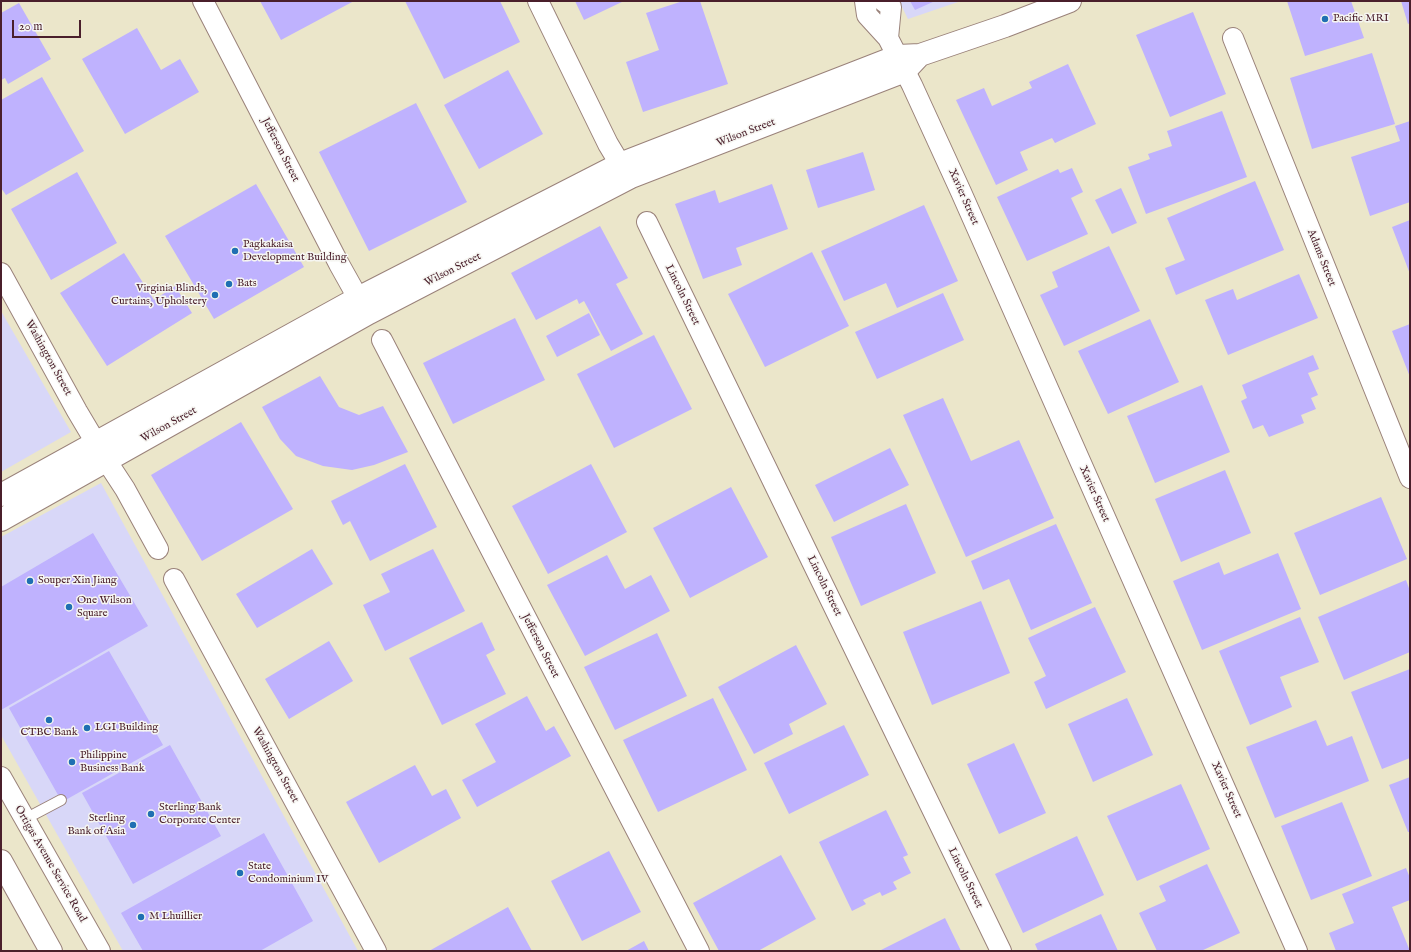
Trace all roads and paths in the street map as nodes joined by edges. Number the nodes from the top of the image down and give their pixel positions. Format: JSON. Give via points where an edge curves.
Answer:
{"nodes":[{"id":1,"x":203,"y":1,"type":"edge"},
{"id":2,"x":538,"y":1,"type":"edge"},
{"id":3,"x":865,"y":1,"type":"edge"},
{"id":4,"x":882,"y":1,"type":"edge"},
{"id":5,"x":1070,"y":1,"type":"edge"},
{"id":6,"x":1233,"y":38,"type":"dead end"},
{"id":7,"x":903,"y":55,"type":"junction"},
{"id":8,"x":620,"y":164,"type":"junction"},
{"id":9,"x":647,"y":222,"type":"dead end"},
{"id":10,"x":1,"y":273,"type":"edge"},
{"id":11,"x":358,"y":298,"type":"junction"},
{"id":12,"x":382,"y":340,"type":"dead end"},
{"id":13,"x":101,"y":451,"type":"junction"},
{"id":14,"x":1410,"y":478,"type":"edge"},
{"id":15,"x":1,"y":495,"type":"edge"},
{"id":16,"x":1,"y":520,"type":"edge"},
{"id":17,"x":158,"y":549,"type":"dead end"},
{"id":18,"x":174,"y":579,"type":"dead end"},
{"id":19,"x":1,"y":777,"type":"edge"},
{"id":20,"x":61,"y":800,"type":"dead end"},
{"id":21,"x":25,"y":819,"type":"junction"},
{"id":22,"x":1,"y":861,"type":"edge"},
{"id":23,"x":51,"y":951,"type":"edge"},
{"id":24,"x":100,"y":951,"type":"edge"},
{"id":25,"x":376,"y":951,"type":"edge"},
{"id":26,"x":699,"y":951,"type":"edge"},
{"id":27,"x":1001,"y":951,"type":"edge"},
{"id":28,"x":1297,"y":951,"type":"edge"}],
"edges":[{"from":1,"to":11,"type":"street","name":"Jefferson Street"},
{"from":2,"to":8,"type":"street"},
{"from":3,"to":7,"type":"street","name":"Xavier Street","via":[[867,15]]},
{"from":4,"to":7,"type":"street","name":"Xavier Street","via":[[891,7]]},
{"from":5,"to":7,"type":"main road","name":"Wilson Street","via":[[1005,26]]},
{"from":6,"to":14,"type":"street","name":"Adams Street"},
{"from":7,"to":8,"type":"main road","name":"Wilson Street"},
{"from":7,"to":13,"type":"main road","name":"Wilson Street","via":[[631,177]]},
{"from":7,"to":28,"type":"street","name":"Xavier Street","via":[[961,192]]},
{"from":8,"to":11,"type":"main road","name":"Wilson Street"},
{"from":9,"to":27,"type":"street","name":"Lincoln Street"},
{"from":10,"to":13,"type":"street","name":"Washington Street"},
{"from":11,"to":13,"type":"main road","name":"Wilson Street"},
{"from":12,"to":26,"type":"street","name":"Jefferson Street"},
{"from":13,"to":15,"type":"main road","name":"Wilson Street","via":[[58,464]]},
{"from":13,"to":16,"type":"main road","name":"Wilson Street"},
{"from":13,"to":17,"type":"street","name":"Washington Street"},
{"from":18,"to":25,"type":"street","name":"Washington Street"},
{"from":19,"to":21,"type":"street","name":"Ortigas Avenue Service Road"},
{"from":20,"to":21,"type":"lane"},
{"from":21,"to":24,"type":"street","name":"Ortigas Avenue Service Road"},
{"from":22,"to":23,"type":"main road"}]}
